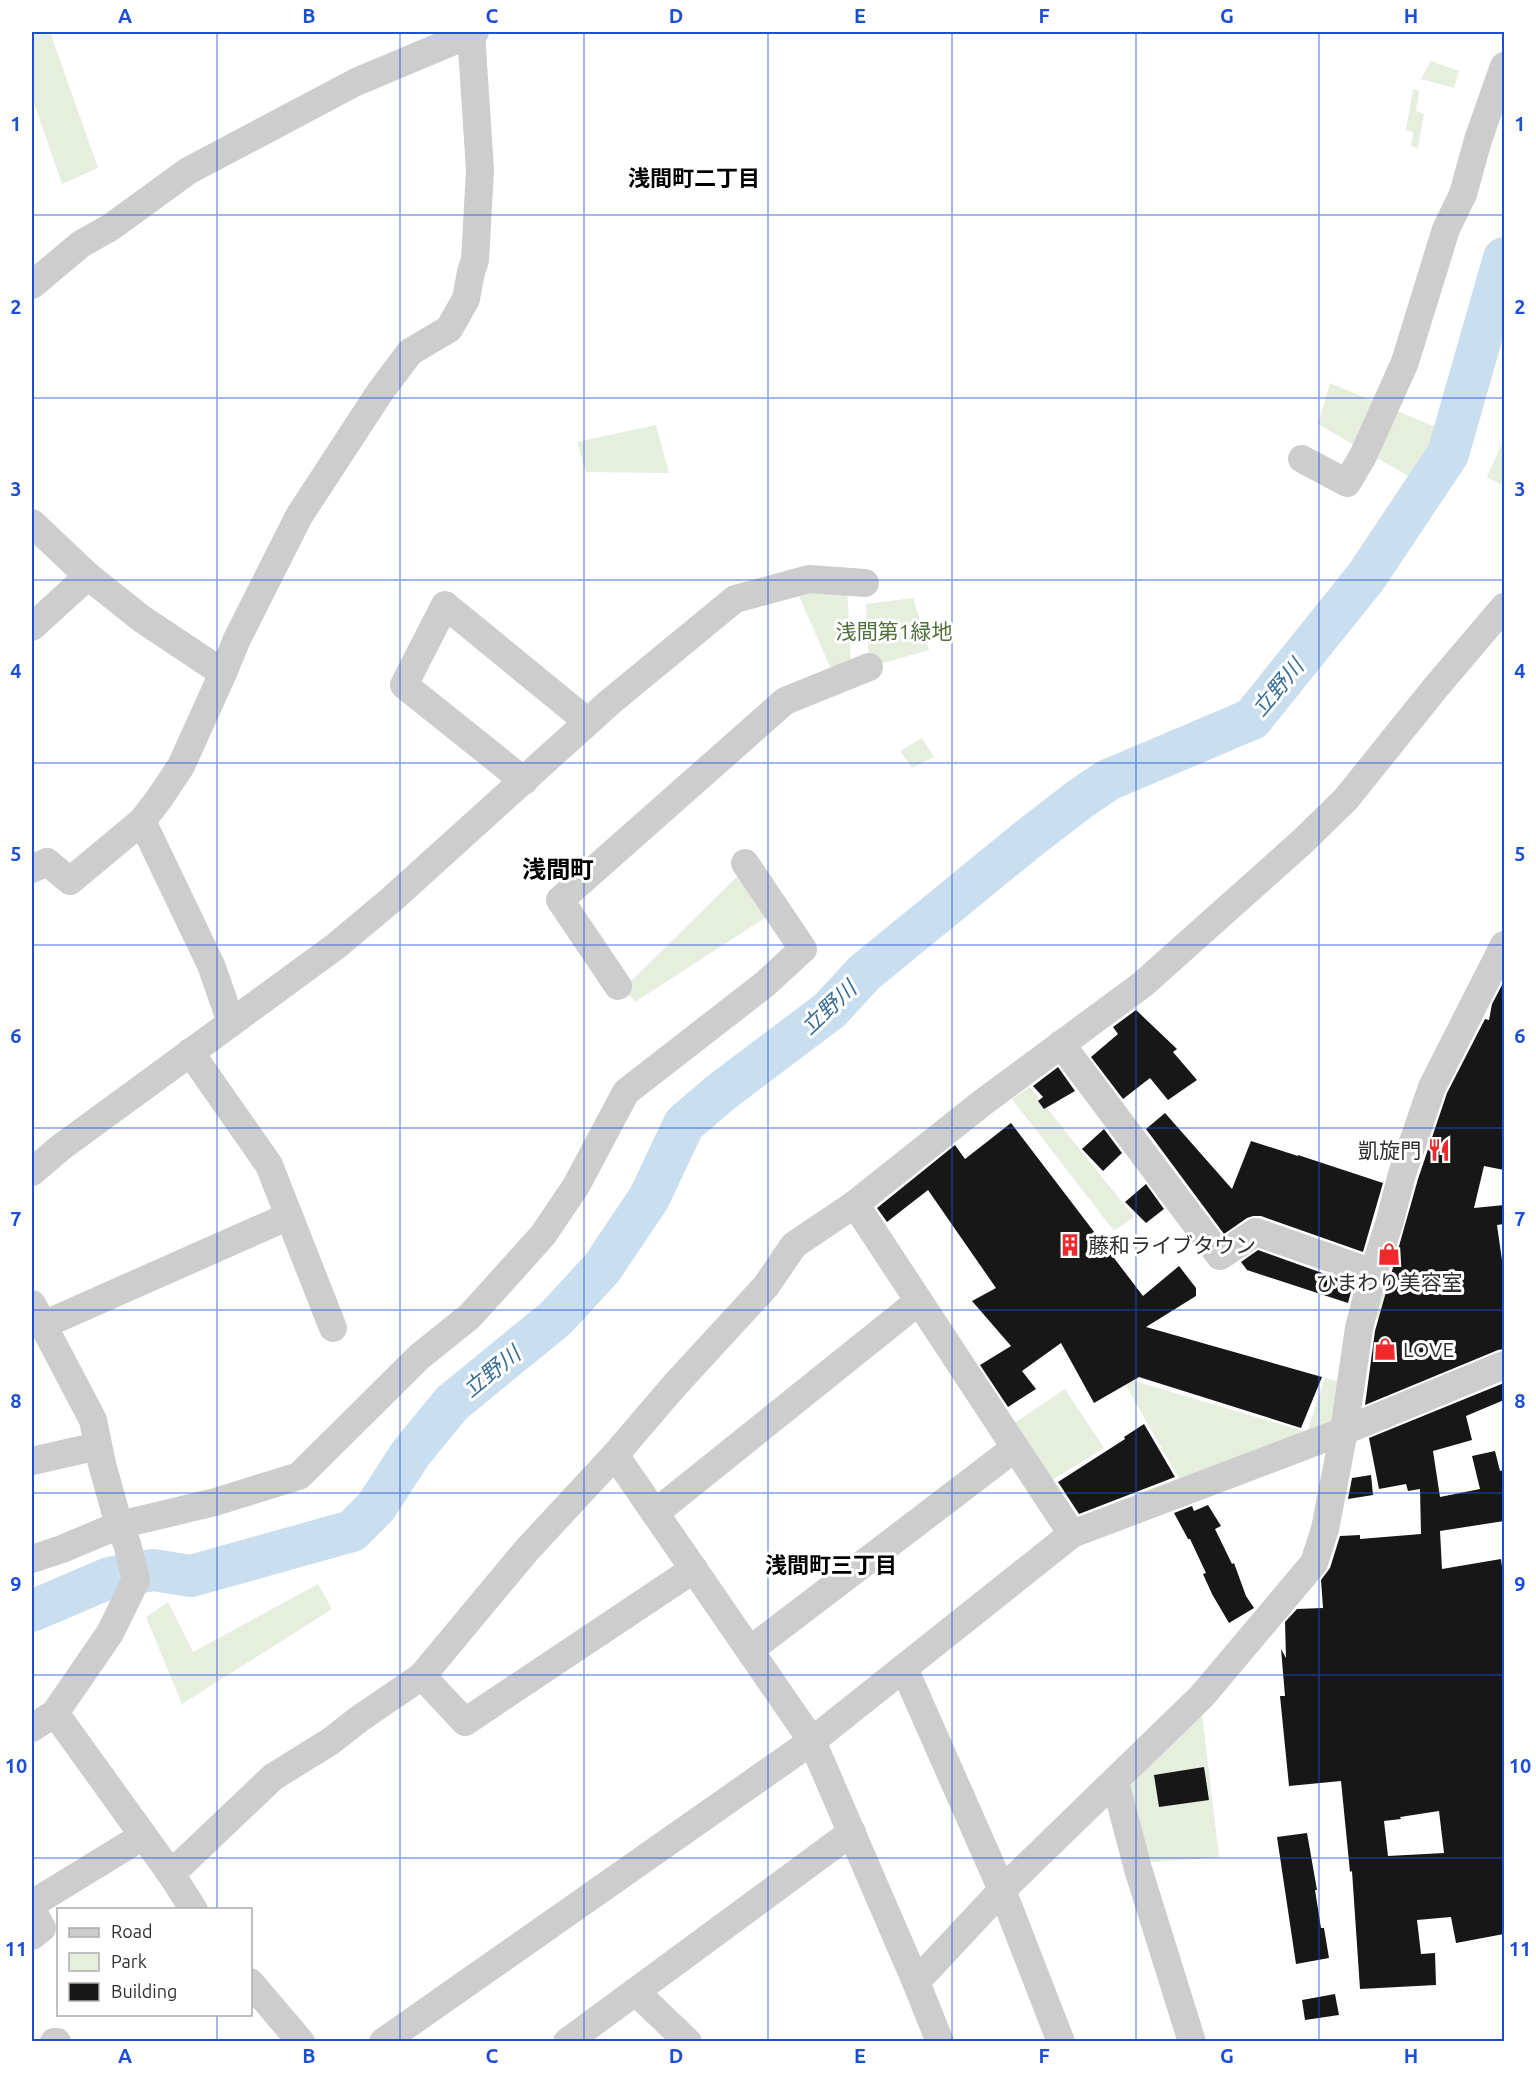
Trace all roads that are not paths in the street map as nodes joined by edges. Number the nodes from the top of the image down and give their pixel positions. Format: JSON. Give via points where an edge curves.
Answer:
{"nodes":[{"id":1,"x":473,"y":32,"type":"edge"},
{"id":2,"x":1504,"y":66,"type":"edge"},
{"id":3,"x":32,"y":285,"type":"edge"},
{"id":4,"x":1302,"y":459,"type":"dead end"},
{"id":5,"x":32,"y":523,"type":"edge"},
{"id":6,"x":88,"y":576,"type":"junction"},
{"id":7,"x":865,"y":583,"type":"dead end"},
{"id":8,"x":1504,"y":608,"type":"edge"},
{"id":9,"x":32,"y":627,"type":"edge"},
{"id":10,"x":869,"y":667,"type":"dead end"},
{"id":11,"x":224,"y":673,"type":"junction"},
{"id":12,"x":588,"y":722,"type":"junction"},
{"id":13,"x":524,"y":781,"type":"junction"},
{"id":14,"x":142,"y":821,"type":"junction"},
{"id":15,"x":745,"y":862,"type":"dead end"},
{"id":16,"x":32,"y":868,"type":"edge"},
{"id":17,"x":1504,"y":945,"type":"edge"},
{"id":18,"x":618,"y":986,"type":"dead end"},
{"id":19,"x":231,"y":1023,"type":"junction"},
{"id":20,"x":1061,"y":1044,"type":"junction"},
{"id":21,"x":190,"y":1052,"type":"junction"},
{"id":22,"x":32,"y":1172,"type":"edge"},
{"id":23,"x":855,"y":1204,"type":"junction"},
{"id":24,"x":289,"y":1216,"type":"junction"},
{"id":25,"x":1373,"y":1273,"type":"junction"},
{"id":26,"x":919,"y":1301,"type":"junction"},
{"id":27,"x":37,"y":1315,"type":"edge"},
{"id":28,"x":333,"y":1328,"type":"dead end"},
{"id":29,"x":1504,"y":1365,"type":"edge"},
{"id":30,"x":1344,"y":1431,"type":"junction"},
{"id":31,"x":98,"y":1446,"type":"junction"},
{"id":32,"x":1015,"y":1448,"type":"junction"},
{"id":33,"x":615,"y":1455,"type":"junction"},
{"id":34,"x":32,"y":1461,"type":"edge"},
{"id":35,"x":655,"y":1513,"type":"junction"},
{"id":36,"x":123,"y":1534,"type":"junction"},
{"id":37,"x":1072,"y":1534,"type":"junction"},
{"id":38,"x":32,"y":1559,"type":"edge"},
{"id":39,"x":694,"y":1569,"type":"junction"},
{"id":40,"x":750,"y":1650,"type":"junction"},
{"id":41,"x":904,"y":1668,"type":"junction"},
{"id":42,"x":422,"y":1676,"type":"junction"},
{"id":43,"x":43,"y":1721,"type":"edge"},
{"id":44,"x":812,"y":1741,"type":"junction"},
{"id":45,"x":1115,"y":1782,"type":"junction"},
{"id":46,"x":852,"y":1832,"type":"junction"},
{"id":47,"x":143,"y":1836,"type":"junction"},
{"id":48,"x":171,"y":1874,"type":"junction"},
{"id":49,"x":1002,"y":1890,"type":"junction"},
{"id":50,"x":32,"y":1904,"type":"edge"},
{"id":51,"x":193,"y":1908,"type":"edge"},
{"id":52,"x":32,"y":1910,"type":"edge"},
{"id":53,"x":32,"y":1936,"type":"edge"},
{"id":54,"x":916,"y":1982,"type":"junction"},
{"id":55,"x":252,"y":1984,"type":"edge"},
{"id":56,"x":636,"y":1992,"type":"junction"},
{"id":57,"x":301,"y":2042,"type":"edge"},
{"id":58,"x":383,"y":2042,"type":"edge"},
{"id":59,"x":567,"y":2042,"type":"edge"},
{"id":60,"x":688,"y":2042,"type":"edge"},
{"id":61,"x":940,"y":2042,"type":"edge"},
{"id":62,"x":1061,"y":2042,"type":"edge"},
{"id":63,"x":1192,"y":2042,"type":"edge"}],
"edges":[{"from":1,"to":3,"type":"street","via":[[356,82],[189,171],[81,244]]},
{"from":1,"to":11,"type":"street","via":[[480,170],[476,260],[466,299],[449,329],[410,352],[298,516]]},
{"from":2,"to":4,"type":"street","via":[[1463,194],[1446,229],[1405,362],[1363,456],[1347,483]]},
{"from":5,"to":6,"type":"street"},
{"from":6,"to":9,"type":"street"},
{"from":6,"to":11,"type":"street","via":[[142,619]]},
{"from":7,"to":12,"type":"street","via":[[809,579],[735,599]]},
{"from":8,"to":20,"type":"street","via":[[1346,799],[1152,976]]},
{"from":10,"to":18,"type":"street","via":[[785,701],[560,900]]},
{"from":11,"to":14,"type":"street","via":[[181,765]]},
{"from":12,"to":13,"type":"street"},
{"from":12,"to":13,"type":"street","via":[[444,605],[404,685]]},
{"from":13,"to":19,"type":"street","via":[[345,938]]},
{"from":14,"to":16,"type":"street","via":[[70,881],[47,862]]},
{"from":14,"to":19,"type":"street","via":[[211,965]]},
{"from":15,"to":36,"type":"street","via":[[803,949],[765,984],[626,1092],[576,1186],[543,1235],[470,1316],[419,1357],[299,1476]]},
{"from":17,"to":25,"type":"street","via":[[1432,1087]]},
{"from":19,"to":21,"type":"street"},
{"from":20,"to":23,"type":"street"},
{"from":20,"to":25,"type":"street","via":[[1220,1256],[1256,1232]]},
{"from":21,"to":22,"type":"street"},
{"from":21,"to":24,"type":"street","via":[[269,1165]]},
{"from":23,"to":26,"type":"street"},
{"from":23,"to":33,"type":"street","via":[[794,1245],[766,1286]]},
{"from":24,"to":27,"type":"street"},
{"from":24,"to":28,"type":"street"},
{"from":25,"to":30,"type":"street","via":[[1359,1328]]},
{"from":26,"to":32,"type":"street"},
{"from":26,"to":35,"type":"street"},
{"from":27,"to":31,"type":"street","via":[[93,1420]]},
{"from":29,"to":30,"type":"street"},
{"from":30,"to":37,"type":"street"},
{"from":30,"to":45,"type":"street","via":[[1326,1529],[1314,1563],[1202,1696]]},
{"from":31,"to":34,"type":"street"},
{"from":31,"to":36,"type":"street"},
{"from":32,"to":37,"type":"street"},
{"from":32,"to":40,"type":"street"},
{"from":33,"to":35,"type":"street"},
{"from":33,"to":42,"type":"street","via":[[526,1551]]},
{"from":35,"to":39,"type":"street"},
{"from":36,"to":38,"type":"street"},
{"from":36,"to":43,"type":"street","via":[[136,1580],[110,1633]]},
{"from":37,"to":41,"type":"street"},
{"from":39,"to":40,"type":"street"},
{"from":39,"to":42,"type":"street","via":[[465,1722]]},
{"from":40,"to":44,"type":"street"},
{"from":41,"to":44,"type":"street"},
{"from":41,"to":49,"type":"street"},
{"from":42,"to":48,"type":"street","via":[[273,1777]]},
{"from":43,"to":47,"type":"street"},
{"from":44,"to":46,"type":"street"},
{"from":44,"to":58,"type":"street"},
{"from":45,"to":49,"type":"street"},
{"from":45,"to":63,"type":"street"},
{"from":46,"to":54,"type":"street"},
{"from":46,"to":56,"type":"street"},
{"from":47,"to":48,"type":"street"},
{"from":47,"to":50,"type":"street"},
{"from":48,"to":51,"type":"street"},
{"from":49,"to":54,"type":"street"},
{"from":49,"to":62,"type":"street"},
{"from":52,"to":53,"type":"street","via":[[42,1928]]},
{"from":54,"to":61,"type":"street"},
{"from":55,"to":57,"type":"street"},
{"from":56,"to":59,"type":"street"},
{"from":56,"to":60,"type":"street"}]}
